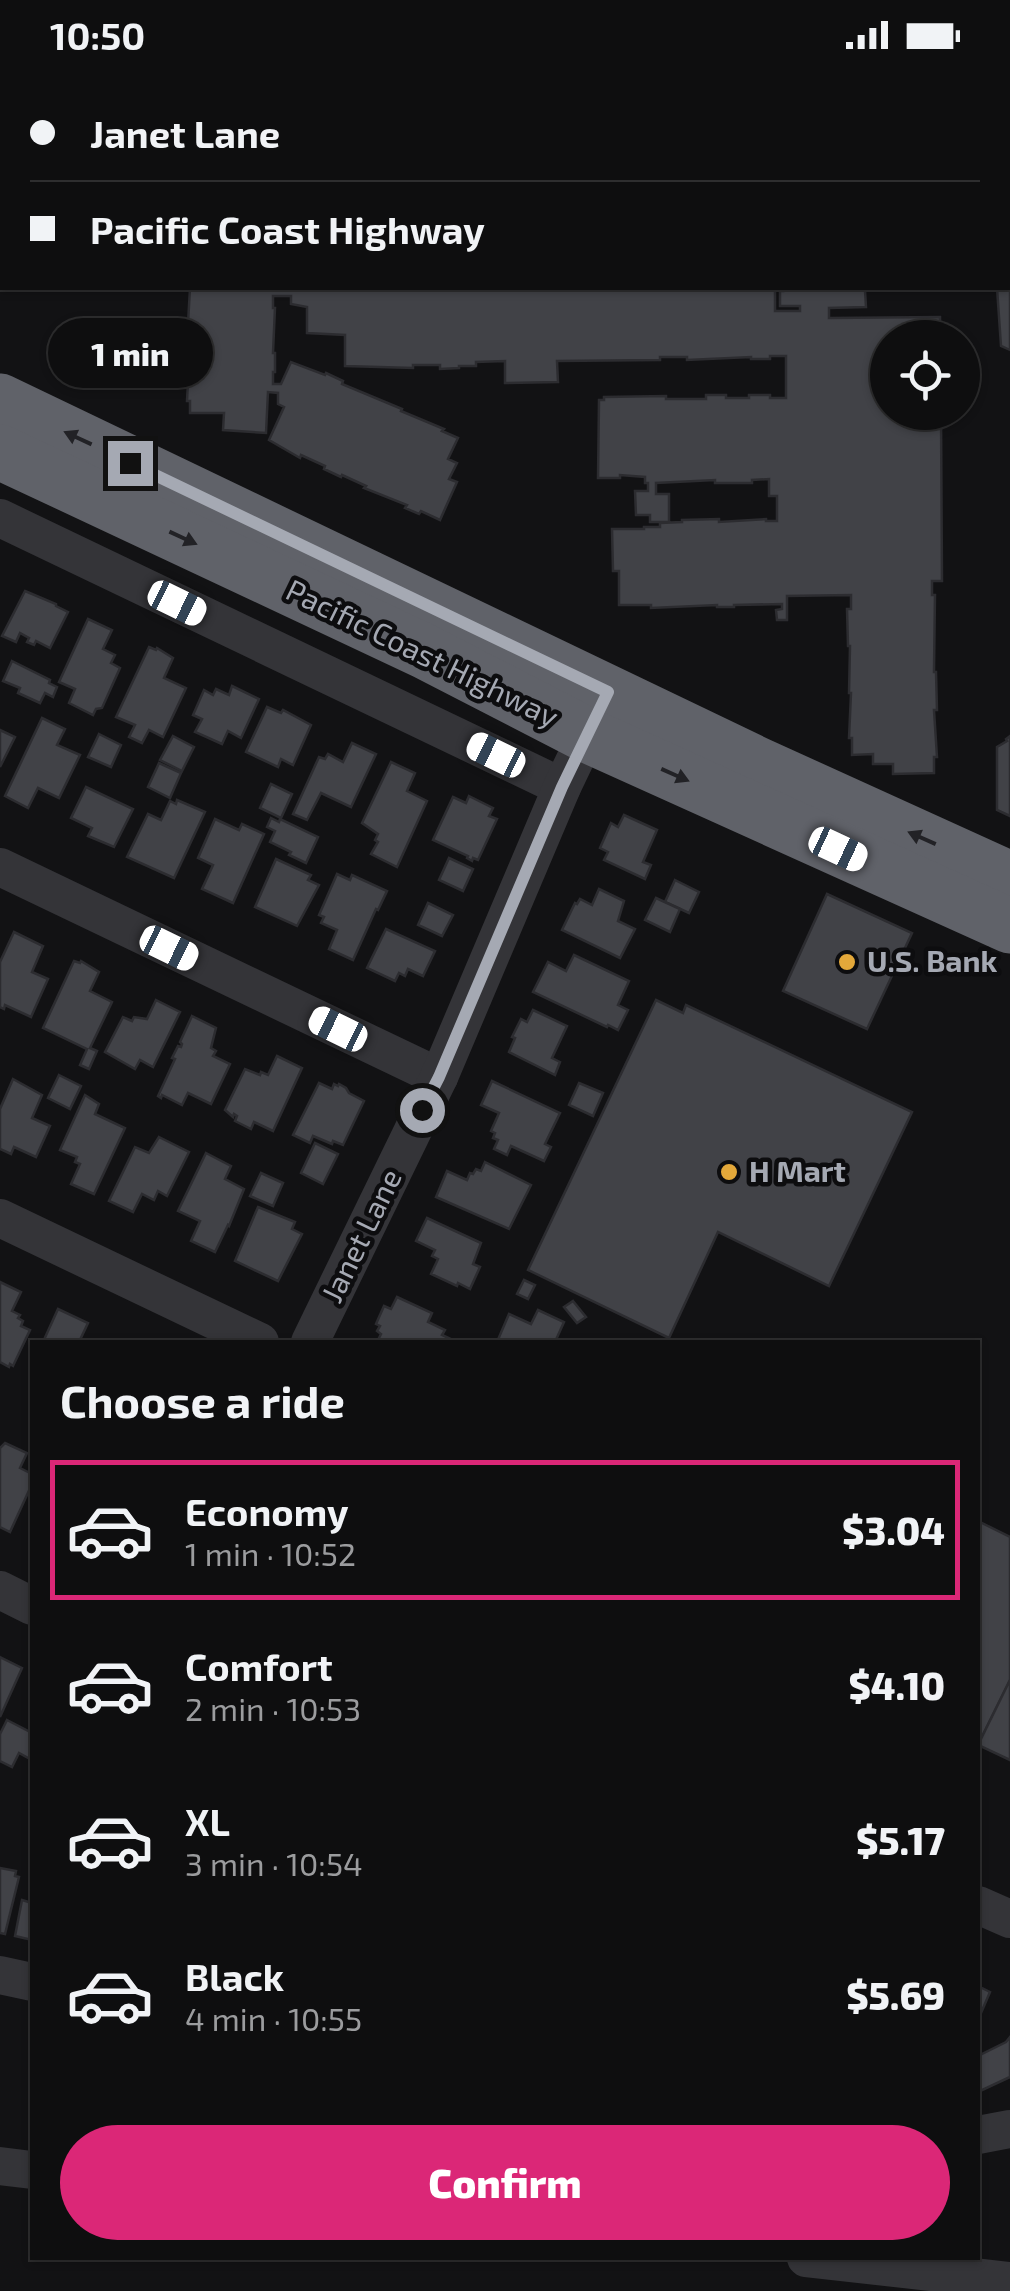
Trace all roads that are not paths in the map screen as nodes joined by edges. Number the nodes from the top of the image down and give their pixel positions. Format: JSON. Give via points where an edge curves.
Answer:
{"nodes":[{"id":1,"x":0,"y":401,"type":"edge"},
{"id":2,"x":0,"y":452,"type":"edge"},
{"id":3,"x":0,"y":518,"type":"edge"},
{"id":4,"x":597,"y":713,"type":"junction"},
{"id":5,"x":562,"y":787,"type":"junction"},
{"id":6,"x":0,"y":867,"type":"edge"},
{"id":7,"x":1010,"y":879,"type":"edge"},
{"id":8,"x":1010,"y":926,"type":"edge"},
{"id":9,"x":439,"y":1077,"type":"junction"},
{"id":10,"x":0,"y":1218,"type":"edge"},
{"id":11,"x":256,"y":1340,"type":"edge"},
{"id":12,"x":311,"y":1340,"type":"edge"},
{"id":13,"x":0,"y":1590,"type":"edge"},
{"id":14,"x":30,"y":1605,"type":"edge"},
{"id":15,"x":980,"y":1905,"type":"edge"},
{"id":16,"x":1010,"y":1920,"type":"edge"},
{"id":17,"x":0,"y":1975,"type":"edge"},
{"id":18,"x":30,"y":1982,"type":"edge"},
{"id":19,"x":1010,"y":2129,"type":"edge"},
{"id":20,"x":980,"y":2136,"type":"edge"},
{"id":21,"x":0,"y":2166,"type":"edge"},
{"id":22,"x":30,"y":2170,"type":"edge"},
{"id":23,"x":819,"y":2270,"type":"edge"},
{"id":24,"x":906,"y":2280,"type":"edge"},
{"id":25,"x":1010,"y":2281,"type":"edge"}],
"edges":[{"from":4,"to":1,"type":"highway","name":"Pacific Coast Highway","one_way":true},
{"from":2,"to":4,"type":"highway","name":"Pacific Coast Highway","one_way":true,"via":[[424,652]]},
{"from":3,"to":5,"type":"street"},
{"from":4,"to":5,"type":"street","name":"Janet Lane"},
{"from":7,"to":4,"type":"highway","name":"Pacific Coast Highway","one_way":true,"via":[[757,764]]},
{"from":4,"to":8,"type":"highway","name":"Pacific Coast Highway","one_way":true},
{"from":5,"to":9,"type":"street","name":"Janet Lane"},
{"from":6,"to":9,"type":"street"},
{"from":9,"to":12,"type":"street","name":"Janet Lane"},
{"from":10,"to":11,"type":"street"},
{"from":13,"to":14,"type":"street"},
{"from":15,"to":16,"type":"street"},
{"from":17,"to":18,"type":"street"},
{"from":19,"to":20,"type":"street"},
{"from":21,"to":22,"type":"street"},
{"from":23,"to":24,"type":"street"},
{"from":24,"to":25,"type":"street"}]}
